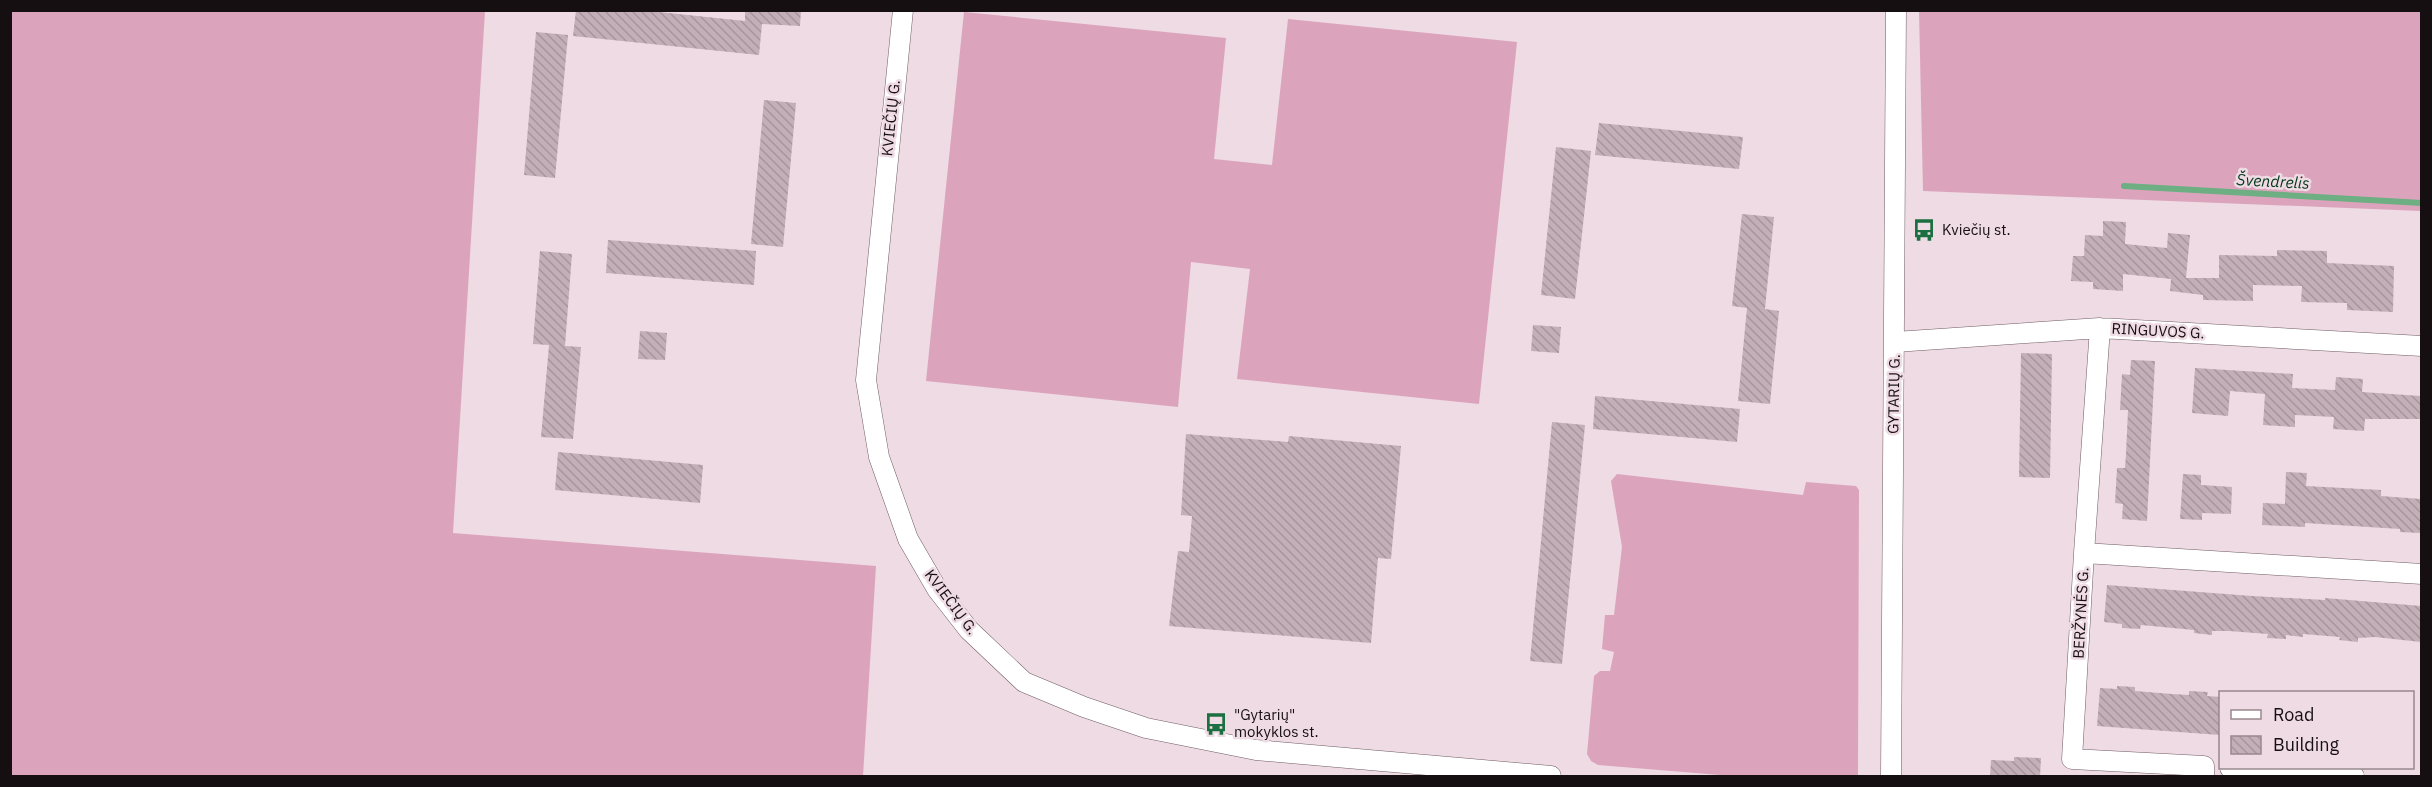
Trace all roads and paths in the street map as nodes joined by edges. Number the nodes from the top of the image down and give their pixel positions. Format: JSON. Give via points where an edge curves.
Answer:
{"nodes":[{"id":1,"x":903,"y":10,"type":"edge"},
{"id":2,"x":1896,"y":10,"type":"edge"},
{"id":3,"x":2100,"y":328,"type":"junction"},
{"id":4,"x":1895,"y":342,"type":"junction"},
{"id":5,"x":2421,"y":346,"type":"edge"},
{"id":6,"x":2085,"y":553,"type":"junction"},
{"id":7,"x":2421,"y":574,"type":"edge"},
{"id":8,"x":2244,"y":769,"type":"edge"},
{"id":9,"x":2210,"y":770,"type":"edge"},
{"id":10,"x":1551,"y":777,"type":"edge"},
{"id":11,"x":1891,"y":777,"type":"edge"},
{"id":12,"x":2354,"y":777,"type":"edge"}],
"edges":[{"from":1,"to":10,"type":"street","name":"KVIEČIŲ G.","via":[[866,380],[879,457],[908,539],[937,589],[969,630],[1024,682],[1146,728],[1256,750]]},
{"from":2,"to":4,"type":"street","name":"GYTARIŲ G."},
{"from":3,"to":4,"type":"street","name":"RINGUVOS G."},
{"from":3,"to":5,"type":"street","name":"RINGUVOS G."},
{"from":3,"to":6,"type":"street"},
{"from":4,"to":11,"type":"street","name":"GYTARIŲ G."},
{"from":6,"to":7,"type":"street","name":"BERŽYNĖS G."},
{"from":6,"to":9,"type":"street","name":"BERŽYNĖS G.","via":[[2072,759]]},
{"from":8,"to":12,"type":"street"}]}
